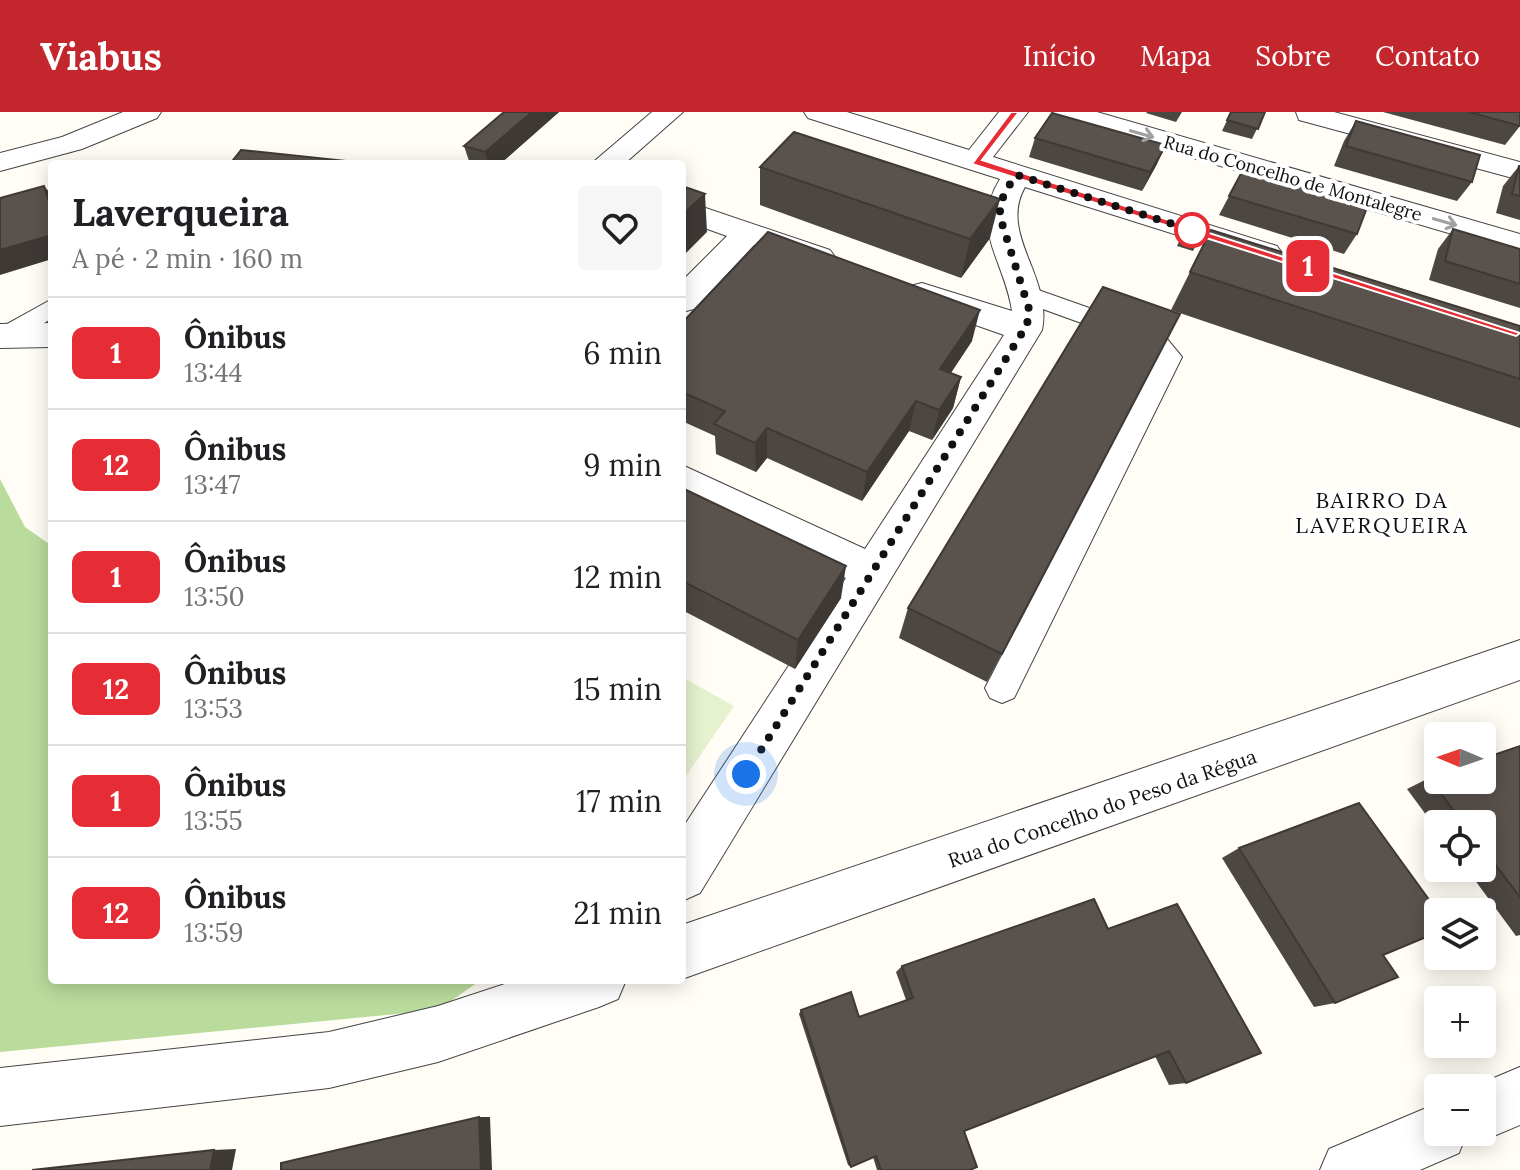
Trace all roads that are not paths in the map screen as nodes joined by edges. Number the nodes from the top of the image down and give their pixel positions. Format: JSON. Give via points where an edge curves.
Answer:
{"nodes":[{"id":1,"x":147,"y":112,"type":"edge"},
{"id":2,"x":669,"y":112,"type":"edge"},
{"id":3,"x":818,"y":112,"type":"edge"},
{"id":4,"x":1014,"y":112,"type":"edge"},
{"id":5,"x":1067,"y":112,"type":"edge"},
{"id":6,"x":1298,"y":138,"type":"edge"},
{"id":7,"x":611,"y":160,"type":"edge"},
{"id":8,"x":975,"y":161,"type":"junction"},
{"id":9,"x":0,"y":162,"type":"edge"},
{"id":10,"x":1520,"y":171,"type":"edge"},
{"id":11,"x":1017,"y":175,"type":"junction"},
{"id":12,"x":686,"y":210,"type":"edge"},
{"id":13,"x":749,"y":232,"type":"junction"},
{"id":14,"x":1520,"y":244,"type":"edge"},
{"id":15,"x":1291,"y":261,"type":"edge"},
{"id":16,"x":851,"y":268,"type":"edge"},
{"id":17,"x":894,"y":284,"type":"edge"},
{"id":18,"x":686,"y":297,"type":"edge"},
{"id":19,"x":48,"y":309,"type":"edge"},
{"id":20,"x":1025,"y":312,"type":"junction"},
{"id":21,"x":48,"y":335,"type":"edge"},
{"id":22,"x":3,"y":336,"type":"edge"},
{"id":23,"x":686,"y":482,"type":"edge"},
{"id":24,"x":873,"y":572,"type":"junction"},
{"id":25,"x":1520,"y":660,"type":"edge"},
{"id":26,"x":1002,"y":688,"type":"edge"},
{"id":27,"x":686,"y":869,"type":"edge"},
{"id":28,"x":686,"y":951,"type":"edge"},
{"id":29,"x":587,"y":984,"type":"edge"},
{"id":30,"x":13,"y":1095,"type":"edge"},
{"id":31,"x":1520,"y":1096,"type":"edge"},
{"id":32,"x":1496,"y":1106,"type":"edge"},
{"id":33,"x":1424,"y":1138,"type":"edge"},
{"id":34,"x":1350,"y":1170,"type":"edge"}],
"edges":[{"from":1,"to":9,"type":"street","via":[[72,143]]},
{"from":2,"to":7,"type":"street"},
{"from":3,"to":8,"type":"street"},
{"from":4,"to":8,"type":"street"},
{"from":5,"to":6,"type":"street","name":"Rua do Concelho de Montalegre","one_way":true},
{"from":6,"to":10,"type":"street"},
{"from":6,"to":14,"type":"street","name":"Rua do Concelho de Montalegre","one_way":true},
{"from":8,"to":11,"type":"street"},
{"from":11,"to":15,"type":"street"},
{"from":11,"to":20,"type":"street","via":[[999,209]]},
{"from":12,"to":13,"type":"street"},
{"from":13,"to":16,"type":"street"},
{"from":13,"to":18,"type":"street"},
{"from":17,"to":20,"type":"street"},
{"from":19,"to":22,"type":"lane"},
{"from":20,"to":24,"type":"street"},
{"from":20,"to":26,"type":"lane","via":[[1154,340],[1169,357]]},
{"from":21,"to":22,"type":"street"},
{"from":23,"to":24,"type":"street"},
{"from":24,"to":27,"type":"street"},
{"from":25,"to":28,"type":"street","name":"Rua do Concelho do Peso da Régua"},
{"from":29,"to":30,"type":"street","via":[[438,1034],[329,1060]]},
{"from":31,"to":32,"type":"street"},
{"from":33,"to":34,"type":"street"}]}
